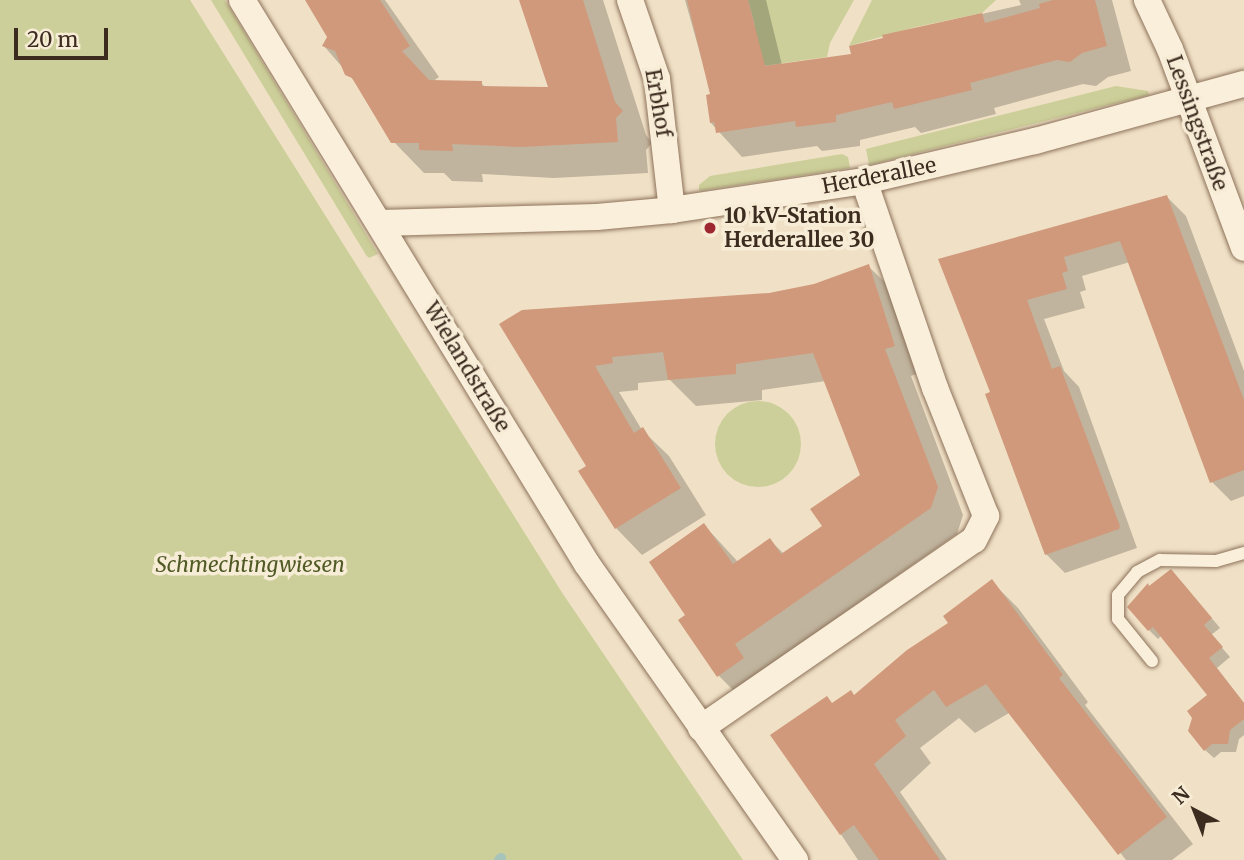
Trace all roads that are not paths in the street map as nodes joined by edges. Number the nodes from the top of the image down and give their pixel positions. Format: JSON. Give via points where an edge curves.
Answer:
{"nodes":[{"id":1,"x":242,"y":0,"type":"edge"},
{"id":2,"x":630,"y":0,"type":"edge"},
{"id":3,"x":1147,"y":0,"type":"edge"},
{"id":4,"x":1244,"y":84,"type":"edge"},
{"id":5,"x":1188,"y":100,"type":"junction"},
{"id":6,"x":864,"y":181,"type":"junction"},
{"id":7,"x":672,"y":210,"type":"junction"},
{"id":8,"x":380,"y":223,"type":"junction"},
{"id":9,"x":1244,"y":248,"type":"edge"},
{"id":10,"x":1244,"y":553,"type":"edge"},
{"id":11,"x":1152,"y":662,"type":"dead end"},
{"id":12,"x":701,"y":728,"type":"junction"},
{"id":13,"x":795,"y":860,"type":"edge"}],
"edges":[{"from":1,"to":8,"type":"street","name":"Wielandstraße"},
{"from":2,"to":7,"type":"street","name":"Erbhof","via":[[657,79]]},
{"from":3,"to":5,"type":"street","name":"Lessingstraße"},
{"from":4,"to":5,"type":"street","name":"Herderallee"},
{"from":5,"to":6,"type":"street","name":"Herderallee"},
{"from":5,"to":9,"type":"street","name":"Lessingstraße"},
{"from":6,"to":7,"type":"street","name":"Herderallee"},
{"from":6,"to":12,"type":"street","via":[[935,388],[986,516],[974,540]]},
{"from":7,"to":8,"type":"street","name":"Herderallee"},
{"from":8,"to":12,"type":"street","name":"Wielandstraße","via":[[587,564]]},
{"from":10,"to":11,"type":"lane","via":[[1216,561],[1160,560],[1137,572],[1118,594],[1118,619]]},
{"from":12,"to":13,"type":"street","name":"Wielandstraße"}]}
